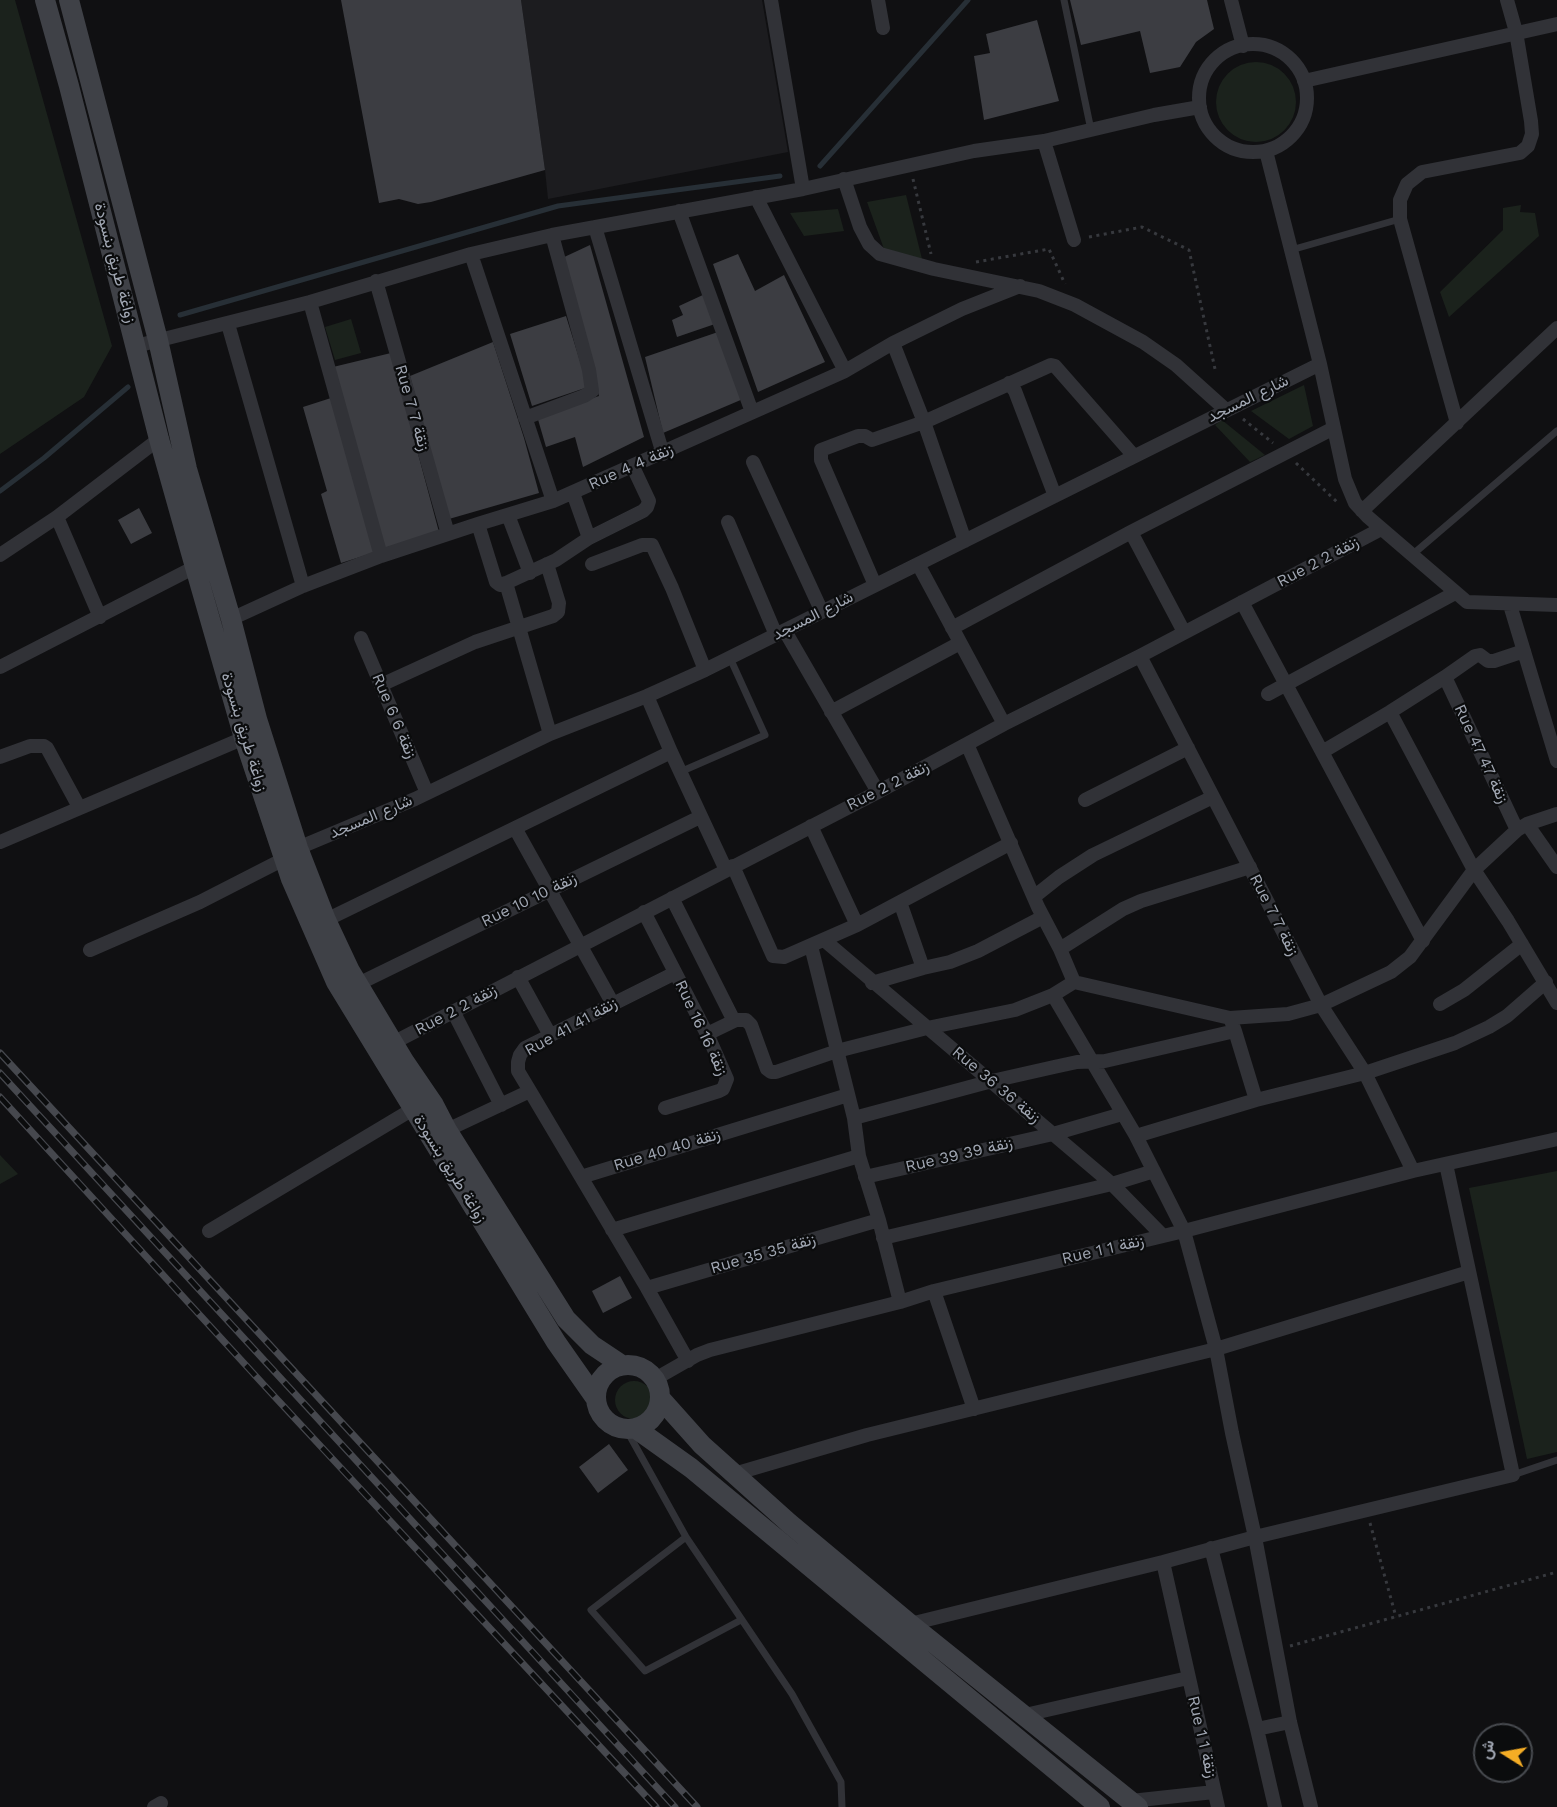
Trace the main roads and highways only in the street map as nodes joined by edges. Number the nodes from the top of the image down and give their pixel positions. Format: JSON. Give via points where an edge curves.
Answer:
{"nodes":[{"id":1,"x":45,"y":0,"type":"edge"},
{"id":2,"x":69,"y":0,"type":"edge"},
{"id":3,"x":291,"y":854,"type":"junction"},
{"id":4,"x":385,"y":1047,"type":"junction"},
{"id":5,"x":622,"y":1365,"type":"junction"},
{"id":6,"x":660,"y":1398,"type":"junction"},
{"id":7,"x":596,"y":1399,"type":"junction"},
{"id":8,"x":630,"y":1429,"type":"junction"},
{"id":9,"x":1135,"y":1804,"type":"edge"},
{"id":10,"x":1100,"y":1807,"type":"edge"}],
"edges":[{"from":1,"to":3,"type":"main road","name":"زواغة طريق بنسودة","via":[[159,439],[244,738]]},
{"from":2,"to":3,"type":"main road","name":"زواغة طريق بنسودة","via":[[158,340],[187,469],[231,619]]},
{"from":3,"to":4,"type":"main road","name":"زواغة طريق بنسودة","via":[[358,984]]},
{"from":3,"to":4,"type":"main road","name":"زواغة طريق بنسودة","via":[[315,937],[336,982]]},
{"from":4,"to":5,"type":"main road","name":"زواغة طريق بنسودة","via":[[434,1105],[566,1319],[592,1345]]},
{"from":4,"to":7,"type":"main road","name":"زواغة طريق بنسودة","via":[[413,1108],[555,1342]]},
{"from":5,"to":6,"type":"main road","via":[[643,1368],[655,1379]]},
{"from":5,"to":7,"type":"main road","via":[[603,1377]]},
{"from":6,"to":8,"type":"main road","via":[[652,1418]]},
{"from":6,"to":9,"type":"main road","via":[[702,1445],[789,1523]]},
{"from":7,"to":8,"type":"main road","via":[[607,1422]]},
{"from":8,"to":10,"type":"main road","via":[[691,1468]]}]}
